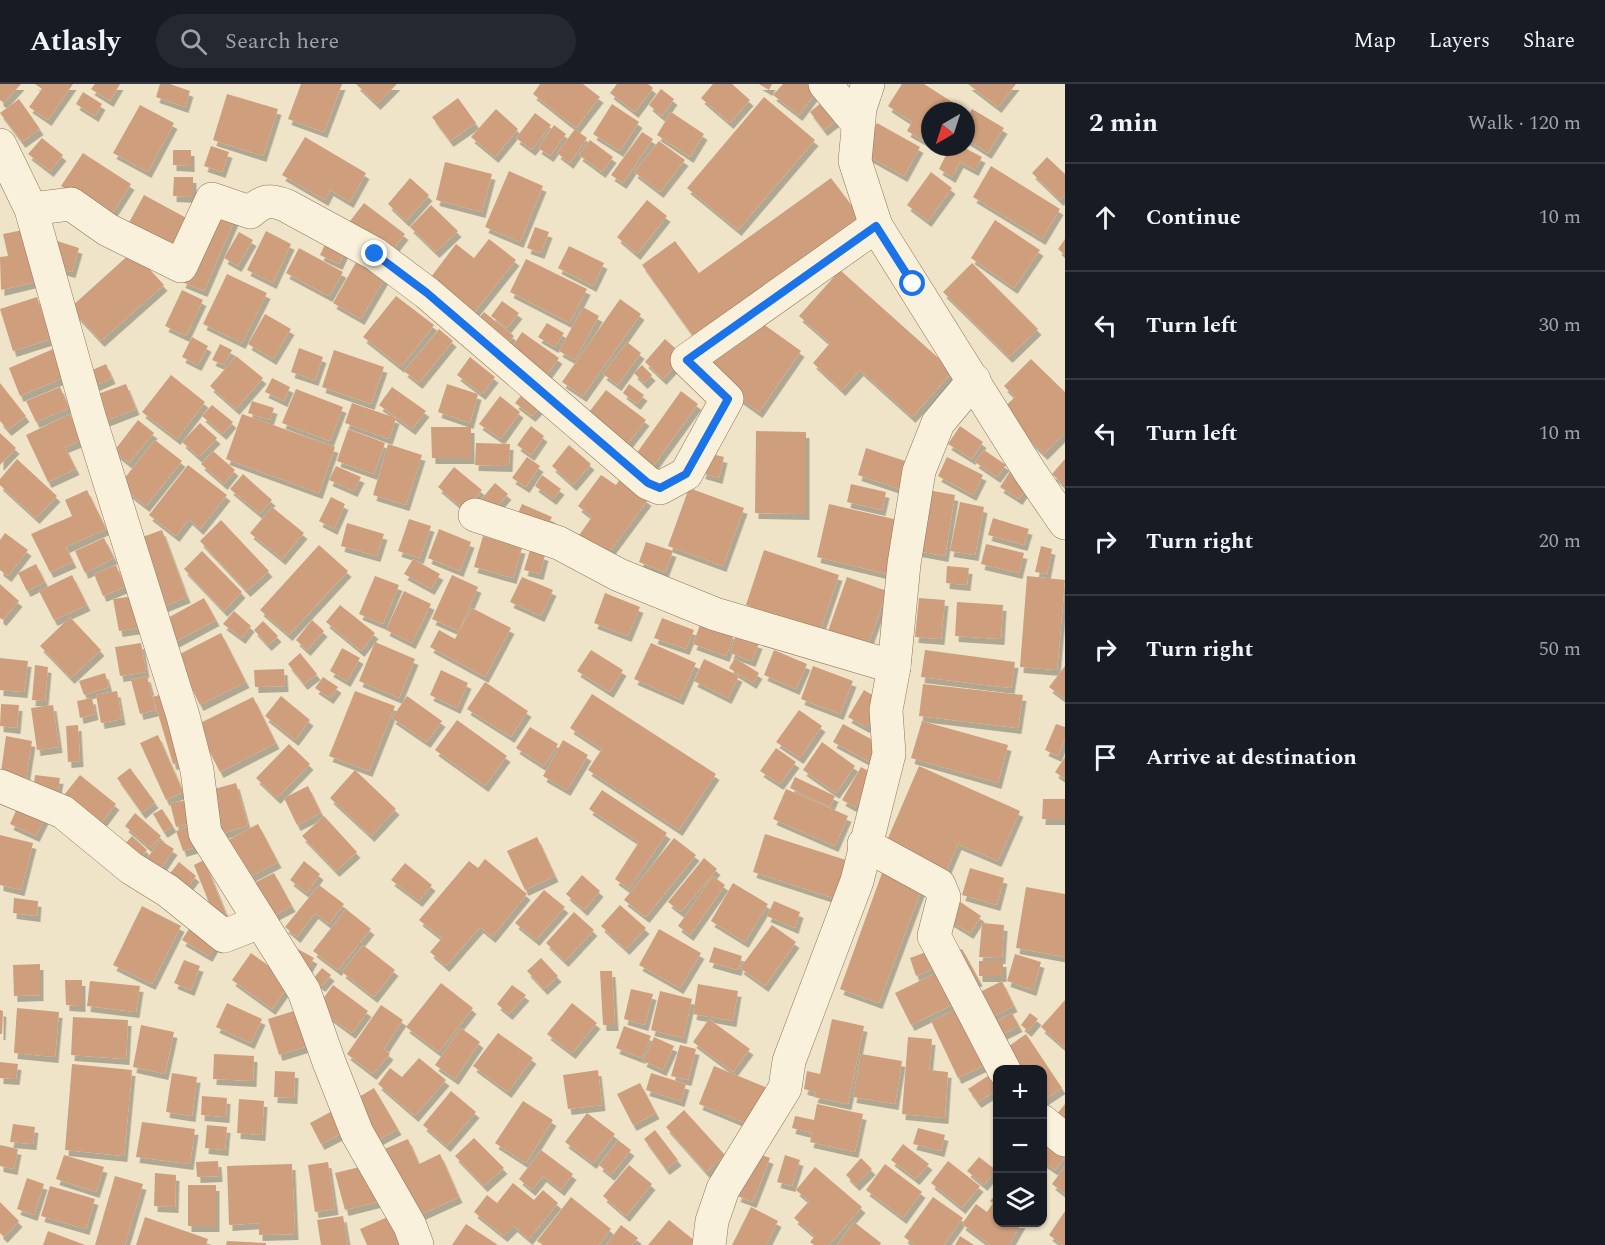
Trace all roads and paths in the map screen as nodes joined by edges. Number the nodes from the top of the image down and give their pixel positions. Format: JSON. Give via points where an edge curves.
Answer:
{"nodes":[{"id":1,"x":825,"y":84,"type":"edge"},
{"id":2,"x":868,"y":84,"type":"edge"},
{"id":3,"x":858,"y":124,"type":"junction"},
{"id":4,"x":0,"y":145,"type":"edge"},
{"id":5,"x":31,"y":209,"type":"junction"},
{"id":6,"x":876,"y":226,"type":"junction"},
{"id":7,"x":974,"y":380,"type":"junction"},
{"id":8,"x":475,"y":515,"type":"dead end"},
{"id":9,"x":1065,"y":522,"type":"edge"},
{"id":10,"x":894,"y":667,"type":"junction"},
{"id":11,"x":0,"y":786,"type":"edge"},
{"id":12,"x":864,"y":844,"type":"junction"},
{"id":13,"x":260,"y":922,"type":"junction"},
{"id":14,"x":1001,"y":1065,"type":"edge"},
{"id":15,"x":1047,"y":1125,"type":"edge"},
{"id":16,"x":1065,"y":1140,"type":"edge"},
{"id":17,"x":417,"y":1245,"type":"edge"},
{"id":18,"x":709,"y":1245,"type":"edge"}],
"edges":[{"from":1,"to":3,"type":"street"},
{"from":2,"to":3,"type":"street"},
{"from":3,"to":6,"type":"street","via":[[855,161]]},
{"from":4,"to":5,"type":"street"},
{"from":5,"to":6,"type":"street","via":[[71,204],[108,230],[181,266],[212,199],[250,212],[262,201],[273,200],[287,206],[375,254],[427,293],[648,483],[660,488],[686,474],[728,399],[687,360]]},
{"from":5,"to":13,"type":"street","via":[[89,416],[183,717],[197,770],[205,833]]},
{"from":6,"to":7,"type":"street"},
{"from":7,"to":9,"type":"street"},
{"from":7,"to":10,"type":"street","via":[[938,423],[919,471],[904,564]]},
{"from":8,"to":10,"type":"street","via":[[551,539],[619,575],[715,614]]},
{"from":10,"to":12,"type":"street","via":[[886,710],[889,754]]},
{"from":11,"to":13,"type":"street","via":[[63,812],[130,868],[168,891],[224,936]]},
{"from":12,"to":14,"type":"street","via":[[939,885],[944,897],[934,936]]},
{"from":12,"to":18,"type":"street","via":[[857,881],[789,1061],[784,1088],[723,1189]]},
{"from":13,"to":17,"type":"street","via":[[304,991],[357,1133]]},
{"from":15,"to":16,"type":"street"}]}
